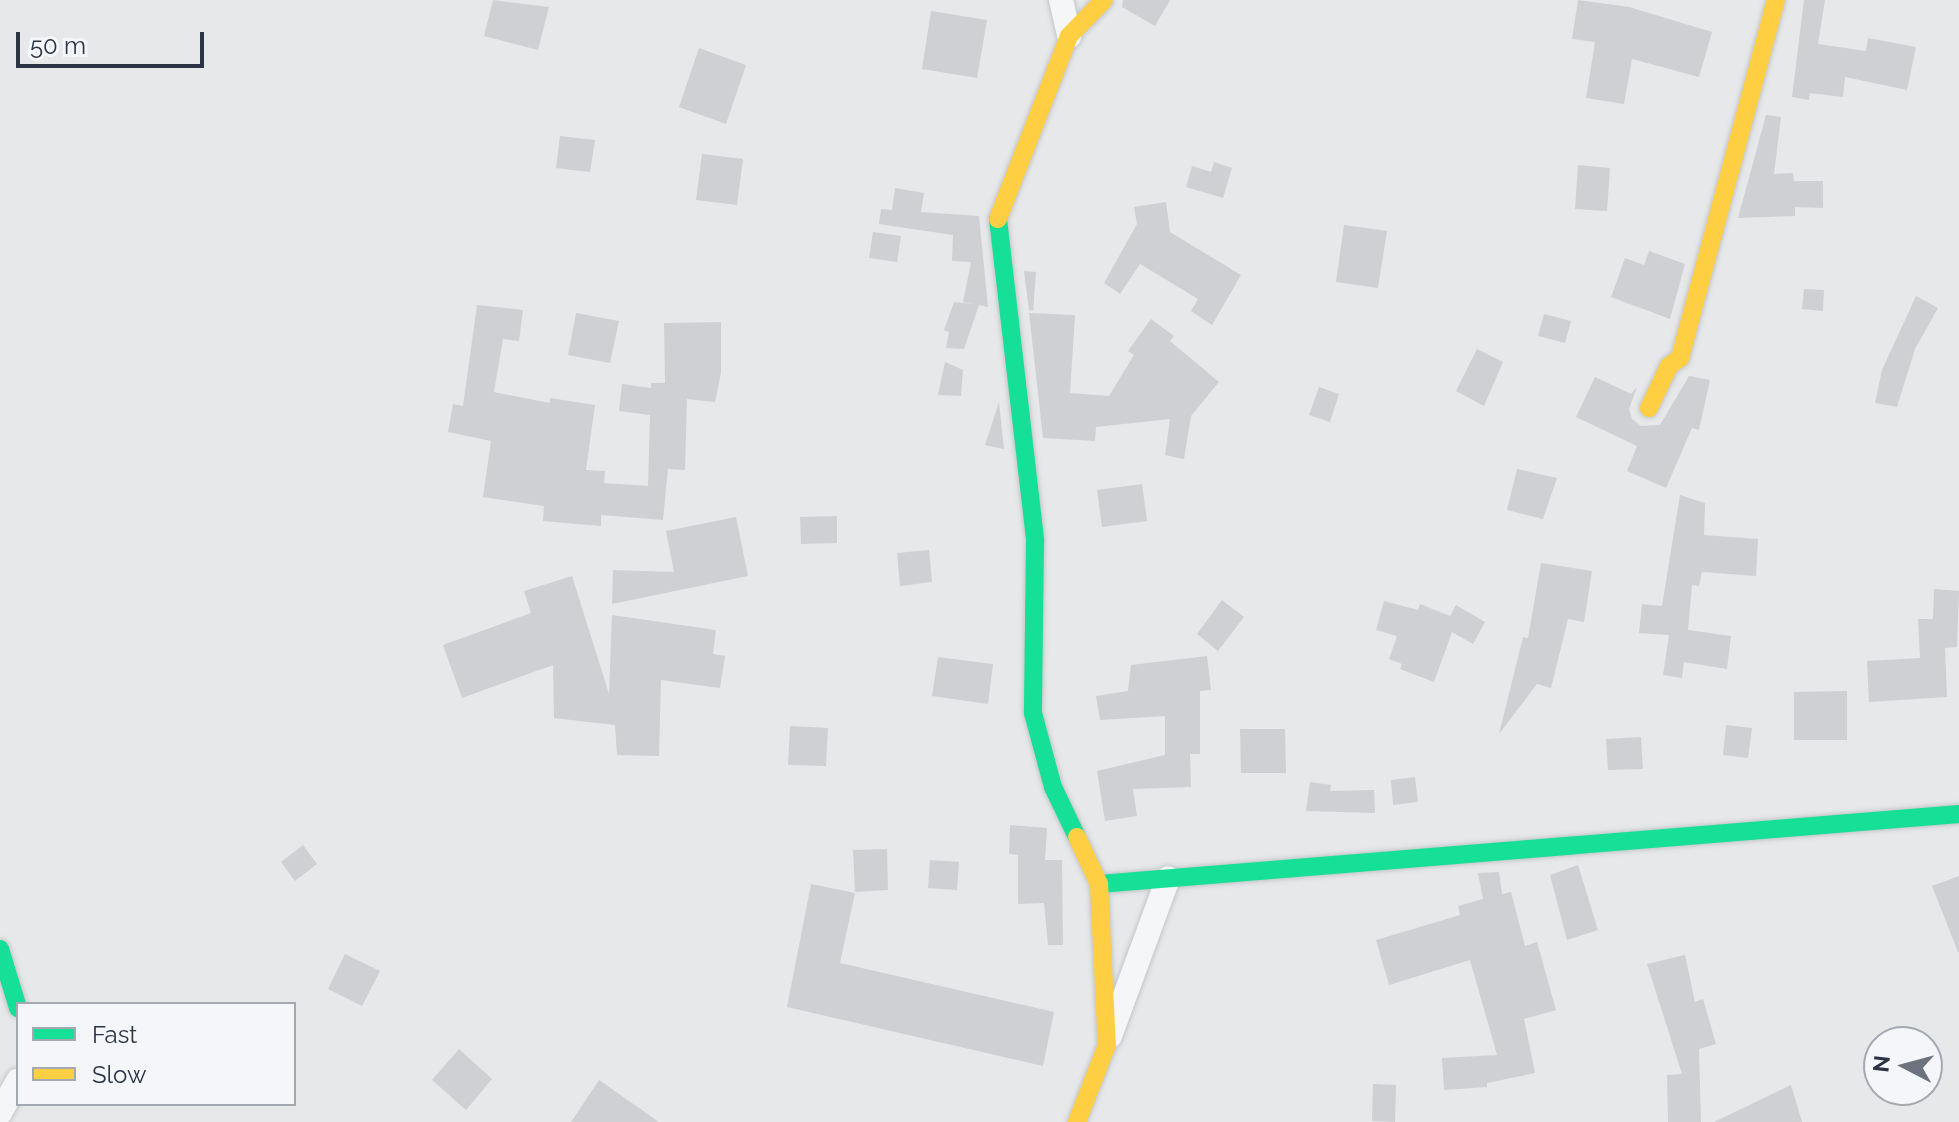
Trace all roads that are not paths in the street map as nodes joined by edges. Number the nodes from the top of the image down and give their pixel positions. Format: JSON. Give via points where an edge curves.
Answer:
{"nodes":[{"id":1,"x":1061,"y":0,"type":"edge"},
{"id":2,"x":1104,"y":0,"type":"edge"},
{"id":3,"x":1776,"y":0,"type":"edge"},
{"id":4,"x":1069,"y":36,"type":"junction"},
{"id":5,"x":1649,"y":408,"type":"dead end"},
{"id":6,"x":1959,"y":814,"type":"edge"},
{"id":7,"x":1168,"y":878,"type":"junction"},
{"id":8,"x":1099,"y":884,"type":"junction"},
{"id":9,"x":0,"y":949,"type":"edge"},
{"id":10,"x":16,"y":1002,"type":"edge"},
{"id":11,"x":1107,"y":1045,"type":"junction"},
{"id":12,"x":16,"y":1085,"type":"edge"},
{"id":13,"x":0,"y":1113,"type":"edge"},
{"id":14,"x":1077,"y":1122,"type":"edge"}],
"edges":[{"from":1,"to":4,"type":"street"},
{"from":2,"to":4,"type":"street"},
{"from":3,"to":5,"type":"street","via":[[1680,358],[1669,366]]},
{"from":4,"to":8,"type":"street","via":[[998,219],[1035,541],[1033,713],[1053,787]]},
{"from":6,"to":7,"type":"street"},
{"from":7,"to":8,"type":"street"},
{"from":7,"to":11,"type":"street"},
{"from":8,"to":11,"type":"street"},
{"from":9,"to":10,"type":"street"},
{"from":11,"to":14,"type":"street"},
{"from":12,"to":13,"type":"street"}]}
